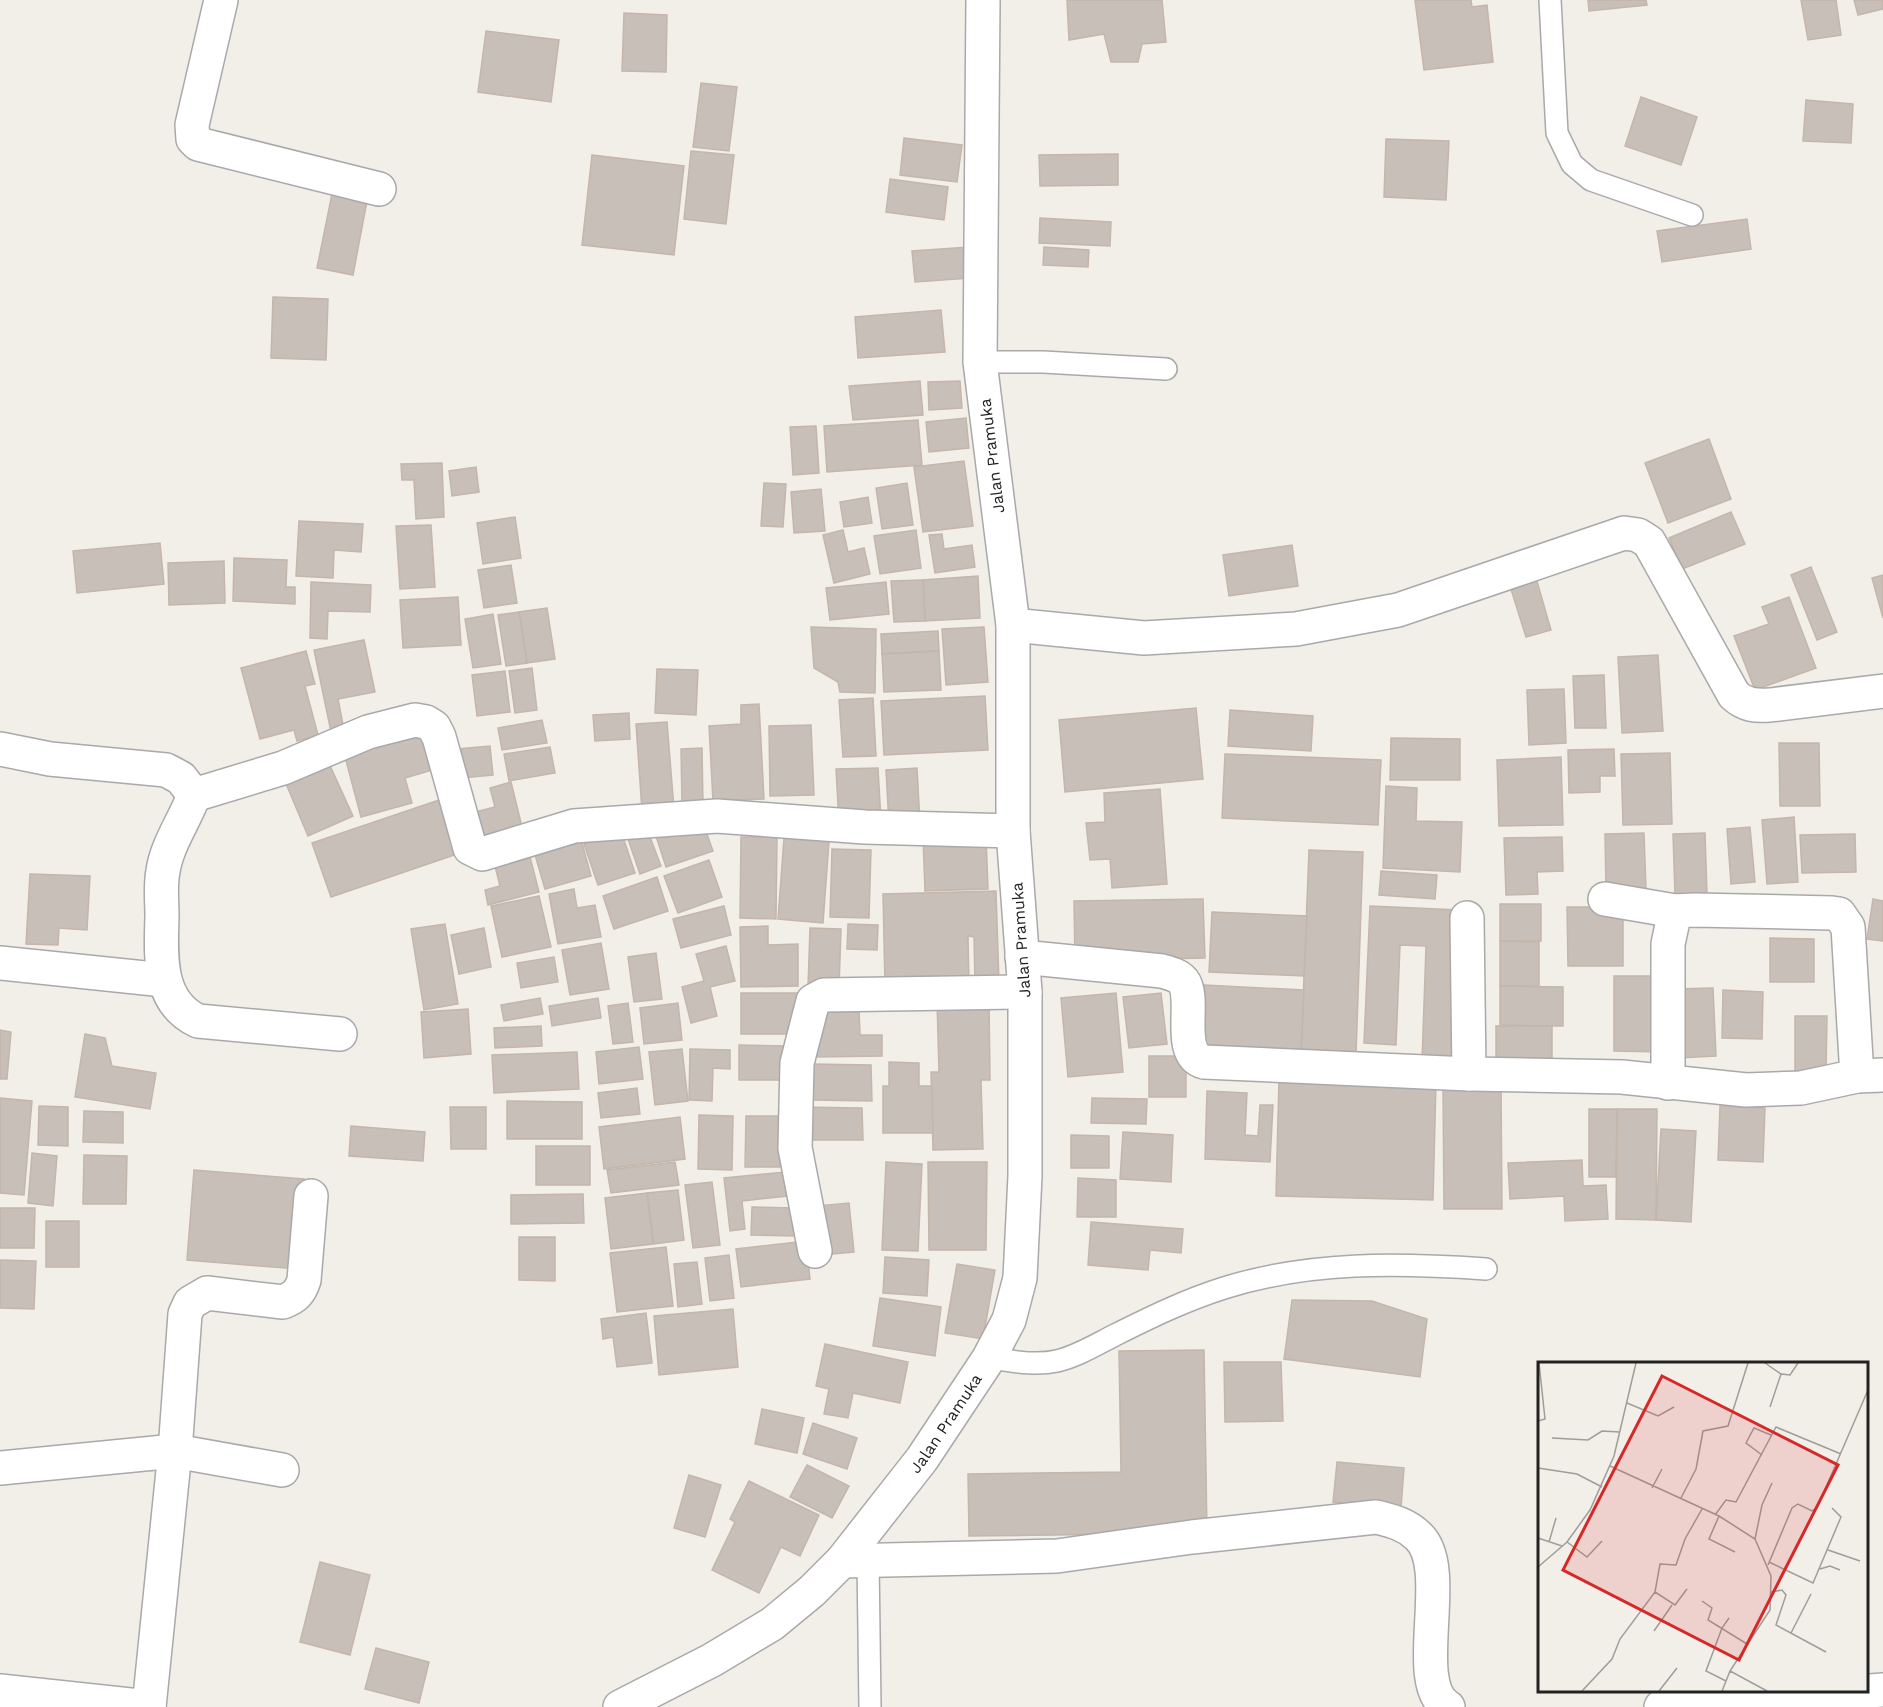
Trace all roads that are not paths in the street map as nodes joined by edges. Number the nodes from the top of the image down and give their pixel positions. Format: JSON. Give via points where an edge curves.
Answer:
{"nodes":[{"id":1,"x":221,"y":0,"type":"edge"},
{"id":2,"x":983,"y":0,"type":"edge"},
{"id":3,"x":1550,"y":0,"type":"edge"},
{"id":4,"x":379,"y":189,"type":"dead end"},
{"id":5,"x":1692,"y":215,"type":"dead end"},
{"id":6,"x":980,"y":362,"type":"junction"},
{"id":7,"x":1166,"y":369,"type":"dead end"},
{"id":8,"x":1012,"y":626,"type":"junction"},
{"id":9,"x":1883,"y":691,"type":"edge"},
{"id":10,"x":0,"y":749,"type":"edge"},
{"id":11,"x":194,"y":795,"type":"junction"},
{"id":12,"x":1013,"y":831,"type":"junction"},
{"id":13,"x":1605,"y":899,"type":"dead end"},
{"id":14,"x":1675,"y":911,"type":"junction"},
{"id":15,"x":1467,"y":918,"type":"dead end"},
{"id":16,"x":1022,"y":957,"type":"junction"},
{"id":17,"x":0,"y":963,"type":"edge"},
{"id":18,"x":164,"y":980,"type":"junction"},
{"id":19,"x":1025,"y":992,"type":"junction"},
{"id":20,"x":340,"y":1034,"type":"dead end"},
{"id":21,"x":1469,"y":1074,"type":"junction"},
{"id":22,"x":1870,"y":1075,"type":"edge"},
{"id":23,"x":1668,"y":1083,"type":"junction"},
{"id":24,"x":311,"y":1196,"type":"dead end"},
{"id":25,"x":815,"y":1251,"type":"dead end"},
{"id":26,"x":1486,"y":1269,"type":"dead end"},
{"id":27,"x":989,"y":1358,"type":"junction"},
{"id":28,"x":175,"y":1450,"type":"junction"},
{"id":29,"x":0,"y":1468,"type":"edge"},
{"id":30,"x":282,"y":1470,"type":"dead end"},
{"id":31,"x":855,"y":1560,"type":"junction"},
{"id":32,"x":0,"y":1690,"type":"edge"},
{"id":33,"x":1883,"y":1690,"type":"edge"},
{"id":34,"x":1868,"y":1691,"type":"edge"},
{"id":35,"x":1857,"y":1692,"type":"edge"},
{"id":36,"x":643,"y":1702,"type":"edge"},
{"id":37,"x":149,"y":1707,"type":"edge"},
{"id":38,"x":870,"y":1707,"type":"edge"},
{"id":39,"x":1448,"y":1707,"type":"edge"},
{"id":40,"x":1661,"y":1707,"type":"edge"}],
"edges":[{"from":1,"to":4,"type":"street","via":[[192,125],[193,139],[198,144]]},
{"from":2,"to":6,"type":"street","name":"Jalan Pramuka"},
{"from":3,"to":5,"type":"lane","via":[[1557,133],[1572,164],[1591,180]]},
{"from":6,"to":7,"type":"lane"},
{"from":6,"to":8,"type":"street","name":"Jalan Pramuka"},
{"from":8,"to":9,"type":"street","via":[[1144,638],[1296,629],[1398,610],[1624,533],[1649,542],[1734,695],[1742,702],[1770,705]]},
{"from":8,"to":12,"type":"street","name":"Jalan Pramuka"},
{"from":10,"to":11,"type":"street","via":[[50,759],[166,770],[181,778]]},
{"from":11,"to":12,"type":"street","via":[[283,768],[368,732],[415,720],[434,727],[439,737],[470,848],[482,854],[574,826],[717,816],[865,827]]},
{"from":11,"to":18,"type":"street","via":[[163,870]]},
{"from":12,"to":16,"type":"street","name":"Jalan Pramuka"},
{"from":13,"to":14,"type":"street"},
{"from":14,"to":22,"type":"street","via":[[1839,914],[1848,927]]},
{"from":14,"to":23,"type":"street","via":[[1668,944]]},
{"from":15,"to":21,"type":"street"},
{"from":16,"to":19,"type":"street","name":"Jalan Pramuka"},
{"from":16,"to":21,"type":"street","via":[[1162,971],[1180,978],[1186,987],[1191,1051],[1197,1060]]},
{"from":17,"to":18,"type":"street"},
{"from":18,"to":20,"type":"street","via":[[184,1014],[198,1021]]},
{"from":19,"to":25,"type":"street","via":[[824,995],[813,1001],[796,1063],[795,1148]]},
{"from":19,"to":27,"type":"street","name":"Jalan Pramuka","via":[[1025,1176],[1020,1278],[1009,1320]]},
{"from":21,"to":23,"type":"street","via":[[1622,1077]]},
{"from":22,"to":23,"type":"street","via":[[1801,1088],[1746,1090]]},
{"from":24,"to":28,"type":"street","via":[[304,1280],[295,1297],[283,1302],[207,1293],[190,1304],[185,1314]]},
{"from":26,"to":27,"type":"lane","via":[[1356,1264],[1283,1274],[1226,1287],[1176,1305],[1057,1361],[1029,1363]]},
{"from":27,"to":31,"type":"street","name":"Jalan Pramuka"},
{"from":28,"to":29,"type":"street"},
{"from":28,"to":30,"type":"street"},
{"from":28,"to":37,"type":"street"},
{"from":31,"to":36,"type":"street","name":"Jalan Pramuka","via":[[772,1624]]},
{"from":31,"to":38,"type":"lane"},
{"from":31,"to":39,"type":"street","via":[[1058,1556],[1376,1517],[1402,1524],[1420,1537],[1429,1554],[1431,1672],[1434,1689]]},
{"from":32,"to":37,"type":"street"},
{"from":33,"to":34,"type":"street"},
{"from":35,"to":40,"type":"street"}]}
